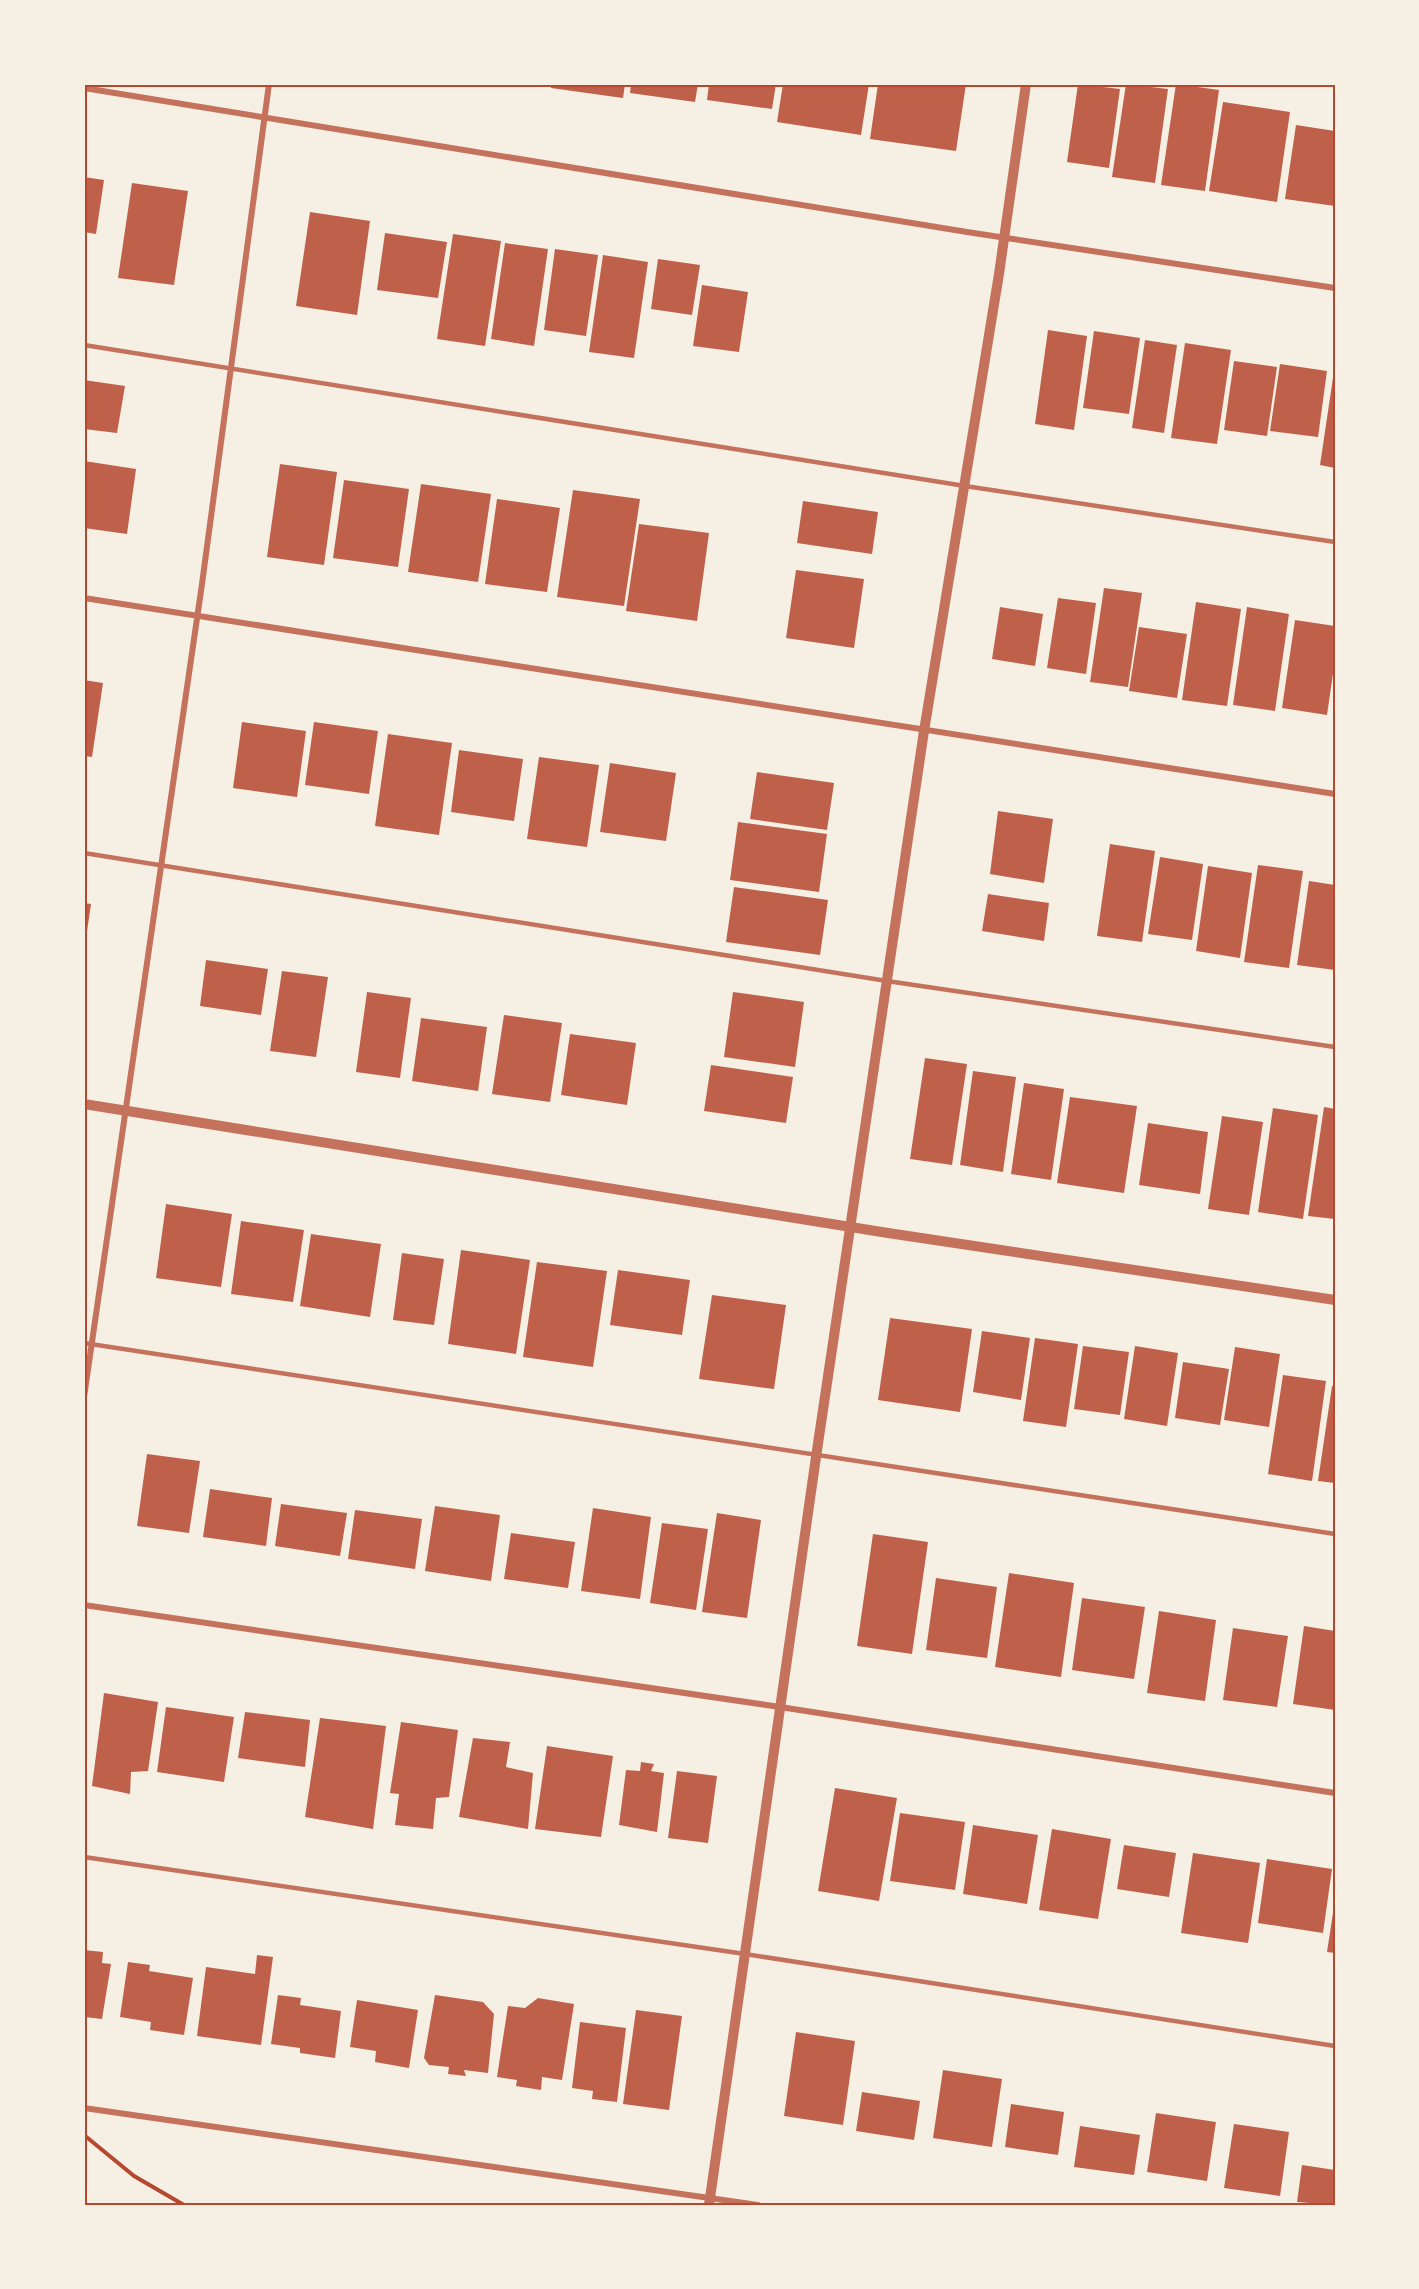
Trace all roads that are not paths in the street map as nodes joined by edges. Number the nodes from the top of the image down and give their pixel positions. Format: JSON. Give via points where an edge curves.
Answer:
{"nodes":[{"id":1,"x":269,"y":84,"type":"edge"},
{"id":2,"x":1026,"y":84,"type":"edge"},
{"id":3,"x":84,"y":88,"type":"edge"},
{"id":4,"x":264,"y":116,"type":"junction"},
{"id":5,"x":1004,"y":238,"type":"junction"},
{"id":6,"x":1335,"y":288,"type":"edge"},
{"id":7,"x":84,"y":345,"type":"edge"},
{"id":8,"x":233,"y":368,"type":"junction"},
{"id":9,"x":965,"y":486,"type":"junction"},
{"id":10,"x":1335,"y":542,"type":"edge"},
{"id":11,"x":84,"y":598,"type":"edge"},
{"id":12,"x":197,"y":616,"type":"junction"},
{"id":13,"x":924,"y":731,"type":"junction"},
{"id":14,"x":1335,"y":794,"type":"edge"},
{"id":15,"x":84,"y":853,"type":"edge"},
{"id":16,"x":161,"y":865,"type":"junction"},
{"id":17,"x":887,"y":981,"type":"junction"},
{"id":18,"x":1335,"y":1047,"type":"edge"},
{"id":19,"x":84,"y":1104,"type":"edge"},
{"id":20,"x":126,"y":1111,"type":"junction"},
{"id":21,"x":851,"y":1226,"type":"junction"},
{"id":22,"x":1335,"y":1300,"type":"edge"},
{"id":23,"x":88,"y":1344,"type":"edge"},
{"id":24,"x":84,"y":1397,"type":"edge"},
{"id":25,"x":816,"y":1457,"type":"junction"},
{"id":26,"x":1335,"y":1534,"type":"edge"},
{"id":27,"x":84,"y":1605,"type":"edge"},
{"id":28,"x":780,"y":1707,"type":"junction"},
{"id":29,"x":1335,"y":1793,"type":"edge"},
{"id":30,"x":84,"y":1857,"type":"edge"},
{"id":31,"x":746,"y":1954,"type":"junction"},
{"id":32,"x":1335,"y":2046,"type":"edge"},
{"id":33,"x":84,"y":2108,"type":"edge"},
{"id":34,"x":710,"y":2201,"type":"edge"},
{"id":35,"x":758,"y":2205,"type":"edge"}],
"edges":[{"from":1,"to":4,"type":"street"},
{"from":2,"to":5,"type":"street"},
{"from":3,"to":4,"type":"street"},
{"from":4,"to":5,"type":"street"},
{"from":4,"to":8,"type":"street"},
{"from":5,"to":6,"type":"street"},
{"from":5,"to":9,"type":"street"},
{"from":7,"to":8,"type":"lane"},
{"from":8,"to":9,"type":"lane"},
{"from":8,"to":12,"type":"street"},
{"from":9,"to":10,"type":"lane"},
{"from":9,"to":13,"type":"street"},
{"from":11,"to":12,"type":"street"},
{"from":12,"to":13,"type":"street"},
{"from":12,"to":16,"type":"street"},
{"from":13,"to":14,"type":"street"},
{"from":13,"to":17,"type":"street"},
{"from":15,"to":16,"type":"lane"},
{"from":16,"to":17,"type":"lane"},
{"from":16,"to":20,"type":"street"},
{"from":17,"to":18,"type":"lane"},
{"from":17,"to":21,"type":"street"},
{"from":19,"to":20,"type":"street"},
{"from":20,"to":21,"type":"street"},
{"from":20,"to":23,"type":"street"},
{"from":21,"to":22,"type":"street"},
{"from":21,"to":25,"type":"street"},
{"from":23,"to":24,"type":"street"},
{"from":23,"to":25,"type":"lane"},
{"from":25,"to":26,"type":"lane"},
{"from":25,"to":28,"type":"street"},
{"from":27,"to":28,"type":"street"},
{"from":28,"to":29,"type":"street"},
{"from":28,"to":31,"type":"street"},
{"from":30,"to":31,"type":"lane"},
{"from":31,"to":32,"type":"lane"},
{"from":31,"to":34,"type":"street"},
{"from":33,"to":34,"type":"street"},
{"from":34,"to":35,"type":"street"}]}
